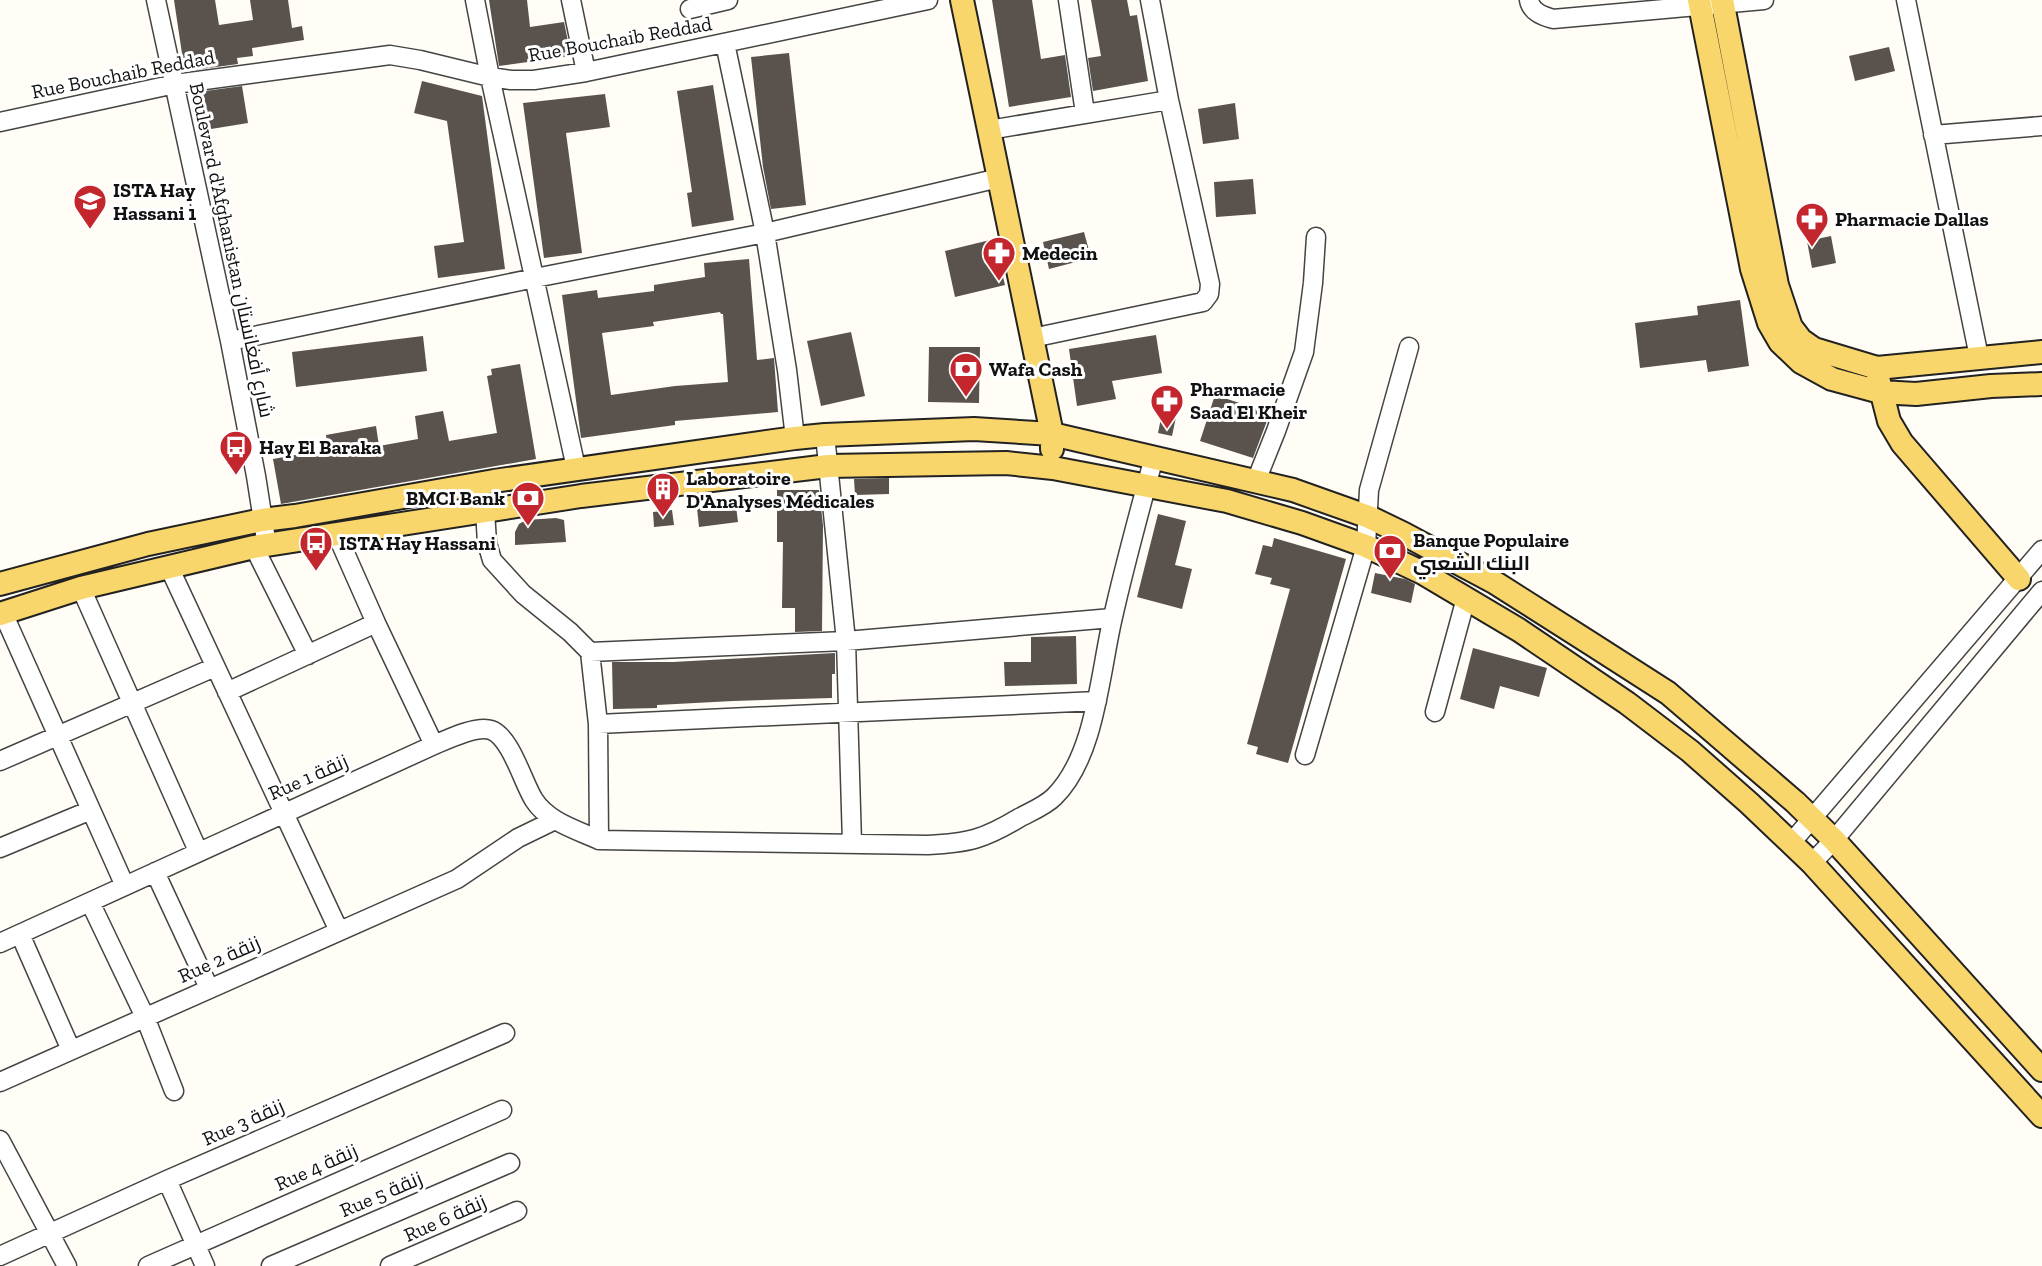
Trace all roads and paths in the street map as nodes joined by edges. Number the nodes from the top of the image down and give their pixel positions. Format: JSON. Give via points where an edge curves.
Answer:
{"nodes":[{"id":1,"x":156,"y":0,"type":"edge"},
{"id":2,"x":476,"y":0,"type":"edge"},
{"id":3,"x":571,"y":0,"type":"edge"},
{"id":4,"x":728,"y":0,"type":"edge"},
{"id":5,"x":928,"y":0,"type":"edge"},
{"id":6,"x":963,"y":0,"type":"edge"},
{"id":7,"x":1068,"y":0,"type":"edge"},
{"id":8,"x":1150,"y":0,"type":"edge"},
{"id":9,"x":1764,"y":0,"type":"edge"},
{"id":10,"x":1906,"y":0,"type":"edge"},
{"id":11,"x":1530,"y":3,"type":"edge"},
{"id":12,"x":1711,"y":3,"type":"edge"},
{"id":13,"x":690,"y":9,"type":"dead end"},
{"id":14,"x":725,"y":43,"type":"junction"},
{"id":15,"x":586,"y":72,"type":"junction"},
{"id":16,"x":490,"y":77,"type":"junction"},
{"id":17,"x":175,"y":84,"type":"junction"},
{"id":18,"x":1169,"y":100,"type":"junction"},
{"id":19,"x":1085,"y":112,"type":"junction"},
{"id":20,"x":0,"y":122,"type":"edge"},
{"id":21,"x":2042,"y":126,"type":"edge"},
{"id":22,"x":989,"y":130,"type":"junction"},
{"id":23,"x":1933,"y":135,"type":"junction"},
{"id":24,"x":999,"y":178,"type":"junction"},
{"id":25,"x":765,"y":233,"type":"junction"},
{"id":26,"x":1316,"y":237,"type":"dead end"},
{"id":27,"x":535,"y":278,"type":"junction"},
{"id":28,"x":1032,"y":338,"type":"junction"},
{"id":29,"x":230,"y":341,"type":"junction"},
{"id":30,"x":1409,"y":347,"type":"dead end"},
{"id":31,"x":2042,"y":352,"type":"edge"},
{"id":32,"x":1980,"y":357,"type":"junction"},
{"id":33,"x":1877,"y":368,"type":"junction"},
{"id":34,"x":2042,"y":384,"type":"edge"},
{"id":35,"x":1880,"y":392,"type":"junction"},
{"id":36,"x":1052,"y":434,"type":"junction"},
{"id":37,"x":825,"y":435,"type":"junction"},
{"id":38,"x":795,"y":438,"type":"junction"},
{"id":39,"x":1154,"y":457,"type":"junction"},
{"id":40,"x":828,"y":466,"type":"junction"},
{"id":41,"x":576,"y":468,"type":"junction"},
{"id":42,"x":1053,"y":468,"type":"junction"},
{"id":43,"x":1256,"y":481,"type":"junction"},
{"id":44,"x":1147,"y":485,"type":"junction"},
{"id":45,"x":485,"y":510,"type":"junction"},
{"id":46,"x":1369,"y":517,"type":"junction"},
{"id":47,"x":262,"y":520,"type":"junction"},
{"id":48,"x":337,"y":535,"type":"junction"},
{"id":49,"x":261,"y":546,"type":"junction"},
{"id":50,"x":1366,"y":546,"type":"junction"},
{"id":51,"x":2042,"y":550,"type":"edge"},
{"id":52,"x":169,"y":567,"type":"junction"},
{"id":53,"x":2019,"y":579,"type":"junction"},
{"id":54,"x":0,"y":584,"type":"edge"},
{"id":55,"x":81,"y":588,"type":"junction"},
{"id":56,"x":2042,"y":591,"type":"edge"},
{"id":57,"x":1466,"y":598,"type":"junction"},
{"id":58,"x":2,"y":613,"type":"edge"},
{"id":59,"x":1112,"y":618,"type":"junction"},
{"id":60,"x":376,"y":623,"type":"junction"},
{"id":61,"x":846,"y":641,"type":"junction"},
{"id":62,"x":590,"y":652,"type":"junction"},
{"id":63,"x":308,"y":655,"type":"junction"},
{"id":64,"x":215,"y":667,"type":"junction"},
{"id":65,"x":227,"y":692,"type":"junction"},
{"id":66,"x":1097,"y":701,"type":"junction"},
{"id":67,"x":131,"y":704,"type":"junction"},
{"id":68,"x":1435,"y":712,"type":"dead end"},
{"id":69,"x":847,"y":714,"type":"junction"},
{"id":70,"x":598,"y":724,"type":"junction"},
{"id":71,"x":57,"y":736,"type":"junction"},
{"id":72,"x":434,"y":745,"type":"junction"},
{"id":73,"x":1305,"y":755,"type":"dead end"},
{"id":74,"x":0,"y":761,"type":"edge"},
{"id":75,"x":91,"y":810,"type":"junction"},
{"id":76,"x":283,"y":813,"type":"junction"},
{"id":77,"x":1813,"y":819,"type":"junction"},
{"id":78,"x":555,"y":820,"type":"junction"},
{"id":79,"x":599,"y":840,"type":"junction"},
{"id":80,"x":1834,"y":840,"type":"junction"},
{"id":81,"x":852,"y":843,"type":"junction"},
{"id":82,"x":1791,"y":843,"type":"junction"},
{"id":83,"x":0,"y":848,"type":"edge"},
{"id":84,"x":198,"y":851,"type":"junction"},
{"id":85,"x":1812,"y":863,"type":"junction"},
{"id":86,"x":155,"y":872,"type":"junction"},
{"id":87,"x":125,"y":886,"type":"junction"},
{"id":88,"x":90,"y":902,"type":"junction"},
{"id":89,"x":339,"y":931,"type":"junction"},
{"id":90,"x":20,"y":934,"type":"junction"},
{"id":91,"x":0,"y":943,"type":"edge"},
{"id":92,"x":208,"y":988,"type":"junction"},
{"id":93,"x":144,"y":1017,"type":"junction"},
{"id":94,"x":505,"y":1033,"type":"dead end"},
{"id":95,"x":71,"y":1050,"type":"junction"},
{"id":96,"x":2042,"y":1070,"type":"edge"},
{"id":97,"x":0,"y":1082,"type":"edge"},
{"id":98,"x":174,"y":1090,"type":"dead end"},
{"id":99,"x":502,"y":1110,"type":"dead end"},
{"id":100,"x":2042,"y":1116,"type":"edge"},
{"id":101,"x":0,"y":1140,"type":"edge"},
{"id":102,"x":510,"y":1163,"type":"dead end"},
{"id":103,"x":167,"y":1180,"type":"junction"},
{"id":104,"x":517,"y":1211,"type":"dead end"},
{"id":105,"x":49,"y":1232,"type":"junction"},
{"id":106,"x":194,"y":1244,"type":"junction"},
{"id":107,"x":0,"y":1256,"type":"edge"},
{"id":108,"x":67,"y":1266,"type":"edge"},
{"id":109,"x":148,"y":1266,"type":"edge"},
{"id":110,"x":205,"y":1266,"type":"edge"},
{"id":111,"x":271,"y":1266,"type":"edge"},
{"id":112,"x":390,"y":1266,"type":"edge"}],
"edges":[{"from":1,"to":17,"type":"street","name":"Boulevard d'Afghanistan شارع أفغانستان"},
{"from":2,"to":16,"type":"street"},
{"from":3,"to":15,"type":"street"},
{"from":4,"to":13,"type":"street"},
{"from":5,"to":14,"type":"street","name":"Rue Bouchaib Reddad"},
{"from":6,"to":22,"type":"main road"},
{"from":7,"to":19,"type":"street"},
{"from":8,"to":18,"type":"street"},
{"from":9,"to":12,"type":"street"},
{"from":10,"to":23,"type":"street"},
{"from":11,"to":12,"type":"street","via":[[1541,15],[1553,19]]},
{"from":12,"to":33,"type":"main road","via":[[1777,285],[1791,327],[1814,349]]},
{"from":12,"to":35,"type":"main road","via":[[1752,269],[1769,323],[1780,342],[1800,362],[1832,379]]},
{"from":14,"to":15,"type":"street","name":"Rue Bouchaib Reddad"},
{"from":14,"to":25,"type":"street"},
{"from":15,"to":16,"type":"street","name":"Rue Bouchaib Reddad","via":[[534,80]]},
{"from":16,"to":17,"type":"street","name":"Rue Bouchaib Reddad","via":[[390,55]]},
{"from":16,"to":27,"type":"street"},
{"from":17,"to":20,"type":"street","name":"Rue Bouchaib Reddad"},
{"from":17,"to":29,"type":"street","name":"Boulevard d'Afghanistan شارع أفغانستان"},
{"from":18,"to":19,"type":"street"},
{"from":18,"to":28,"type":"street","via":[[1209,294],[1203,302]]},
{"from":19,"to":22,"type":"street"},
{"from":21,"to":23,"type":"street"},
{"from":22,"to":24,"type":"main road"},
{"from":23,"to":32,"type":"street"},
{"from":24,"to":25,"type":"street"},
{"from":24,"to":28,"type":"main road"},
{"from":25,"to":27,"type":"street"},
{"from":25,"to":38,"type":"street"},
{"from":26,"to":43,"type":"street","via":[[1304,352]]},
{"from":27,"to":29,"type":"street"},
{"from":27,"to":41,"type":"street"},
{"from":28,"to":36,"type":"main road"},
{"from":29,"to":47,"type":"street","name":"Boulevard d'Afghanistan شارع أفغانستان"},
{"from":30,"to":46,"type":"street","via":[[1368,490]]},
{"from":31,"to":32,"type":"main road"},
{"from":32,"to":33,"type":"main road"},
{"from":33,"to":35,"type":"main road"},
{"from":34,"to":35,"type":"main road","via":[[1916,394]]},
{"from":35,"to":53,"type":"main road","via":[[1889,421],[1902,443]]},
{"from":36,"to":37,"type":"main road","via":[[974,429]]},
{"from":36,"to":39,"type":"main road"},
{"from":36,"to":42,"type":"main road"},
{"from":37,"to":38,"type":"main road"},
{"from":37,"to":40,"type":"street"},
{"from":38,"to":41,"type":"main road"},
{"from":39,"to":43,"type":"main road"},
{"from":39,"to":44,"type":"street"},
{"from":40,"to":42,"type":"main road","via":[[1006,463]]},
{"from":40,"to":45,"type":"main road"},
{"from":40,"to":61,"type":"street"},
{"from":41,"to":47,"type":"main road"},
{"from":42,"to":44,"type":"main road"},
{"from":43,"to":46,"type":"main road"},
{"from":44,"to":50,"type":"main road","via":[[1227,501],[1302,522]]},
{"from":44,"to":59,"type":"street"},
{"from":45,"to":48,"type":"main road"},
{"from":45,"to":62,"type":"street","via":[[492,560]]},
{"from":46,"to":50,"type":"street"},
{"from":46,"to":77,"type":"main road","via":[[1494,582],[1668,693]]},
{"from":47,"to":49,"type":"street","name":"Boulevard d'Afghanistan شارع أفغانستان"},
{"from":47,"to":54,"type":"main road","via":[[148,544]]},
{"from":48,"to":49,"type":"main road"},
{"from":48,"to":60,"type":"street"},
{"from":49,"to":52,"type":"main road"},
{"from":49,"to":63,"type":"street","name":"Boulevard d'Afghanistan شارع أفغانستان"},
{"from":50,"to":57,"type":"main road"},
{"from":50,"to":73,"type":"street"},
{"from":51,"to":53,"type":"street"},
{"from":52,"to":55,"type":"main road"},
{"from":52,"to":64,"type":"street"},
{"from":53,"to":77,"type":"street"},
{"from":55,"to":58,"type":"main road"},
{"from":55,"to":67,"type":"street"},
{"from":56,"to":80,"type":"street"},
{"from":57,"to":68,"type":"street"},
{"from":57,"to":82,"type":"main road","via":[[1636,710],[1690,751]]},
{"from":58,"to":71,"type":"street"},
{"from":59,"to":61,"type":"street"},
{"from":59,"to":66,"type":"street"},
{"from":60,"to":63,"type":"street"},
{"from":60,"to":72,"type":"street"},
{"from":61,"to":62,"type":"street"},
{"from":61,"to":69,"type":"street"},
{"from":62,"to":70,"type":"street"},
{"from":63,"to":65,"type":"street"},
{"from":64,"to":65,"type":"street"},
{"from":64,"to":67,"type":"street"},
{"from":65,"to":76,"type":"street"},
{"from":66,"to":69,"type":"street"},
{"from":66,"to":81,"type":"street","via":[[1080,757],[1068,780],[1053,798],[991,834],[962,843]]},
{"from":67,"to":71,"type":"street"},
{"from":67,"to":84,"type":"street"},
{"from":69,"to":70,"type":"street"},
{"from":69,"to":81,"type":"street"},
{"from":70,"to":79,"type":"street"},
{"from":71,"to":74,"type":"street"},
{"from":71,"to":75,"type":"street"},
{"from":72,"to":76,"type":"street","name":"Rue 1 زنقة"},
{"from":72,"to":78,"type":"street","name":"Rue 1 زنقة","via":[[478,730],[492,730],[505,742],[535,801]]},
{"from":75,"to":83,"type":"street"},
{"from":75,"to":87,"type":"street"},
{"from":76,"to":84,"type":"street","name":"Rue 1 زنقة"},
{"from":76,"to":89,"type":"street"},
{"from":77,"to":80,"type":"main road"},
{"from":77,"to":82,"type":"street"},
{"from":78,"to":79,"type":"street","name":"Rue 1 زنقة"},
{"from":78,"to":89,"type":"street","name":"Rue 2 زنقة","via":[[518,838],[457,879]]},
{"from":79,"to":81,"type":"street"},
{"from":80,"to":85,"type":"street"},
{"from":80,"to":96,"type":"main road"},
{"from":82,"to":85,"type":"main road"},
{"from":84,"to":86,"type":"street","name":"Rue 1 زنقة"},
{"from":85,"to":100,"type":"main road"},
{"from":86,"to":87,"type":"street","name":"Rue 1 زنقة"},
{"from":86,"to":92,"type":"street"},
{"from":87,"to":88,"type":"street","name":"Rue 1 زنقة"},
{"from":88,"to":90,"type":"street","name":"Rue 1 زنقة"},
{"from":88,"to":93,"type":"street"},
{"from":89,"to":92,"type":"street","name":"Rue 2 زنقة"},
{"from":90,"to":91,"type":"street","name":"Rue 1 زنقة"},
{"from":90,"to":95,"type":"street"},
{"from":92,"to":93,"type":"street","name":"Rue 2 زنقة"},
{"from":93,"to":95,"type":"street","name":"Rue 2 زنقة"},
{"from":93,"to":98,"type":"street"},
{"from":94,"to":103,"type":"street","name":"Rue 3 زنقة"},
{"from":95,"to":97,"type":"street","name":"Rue 2 زنقة"},
{"from":99,"to":106,"type":"street","name":"Rue 4 زنقة"},
{"from":101,"to":105,"type":"street"},
{"from":102,"to":111,"type":"street","name":"Rue 5 زنقة"},
{"from":103,"to":105,"type":"street","name":"Rue 3 زنقة"},
{"from":103,"to":106,"type":"street"},
{"from":104,"to":112,"type":"street","name":"Rue 6 زنقة"},
{"from":105,"to":107,"type":"street","name":"Rue 3 زنقة"},
{"from":105,"to":108,"type":"street"},
{"from":106,"to":109,"type":"street","name":"Rue 4 زنقة"},
{"from":106,"to":110,"type":"street"}]}
